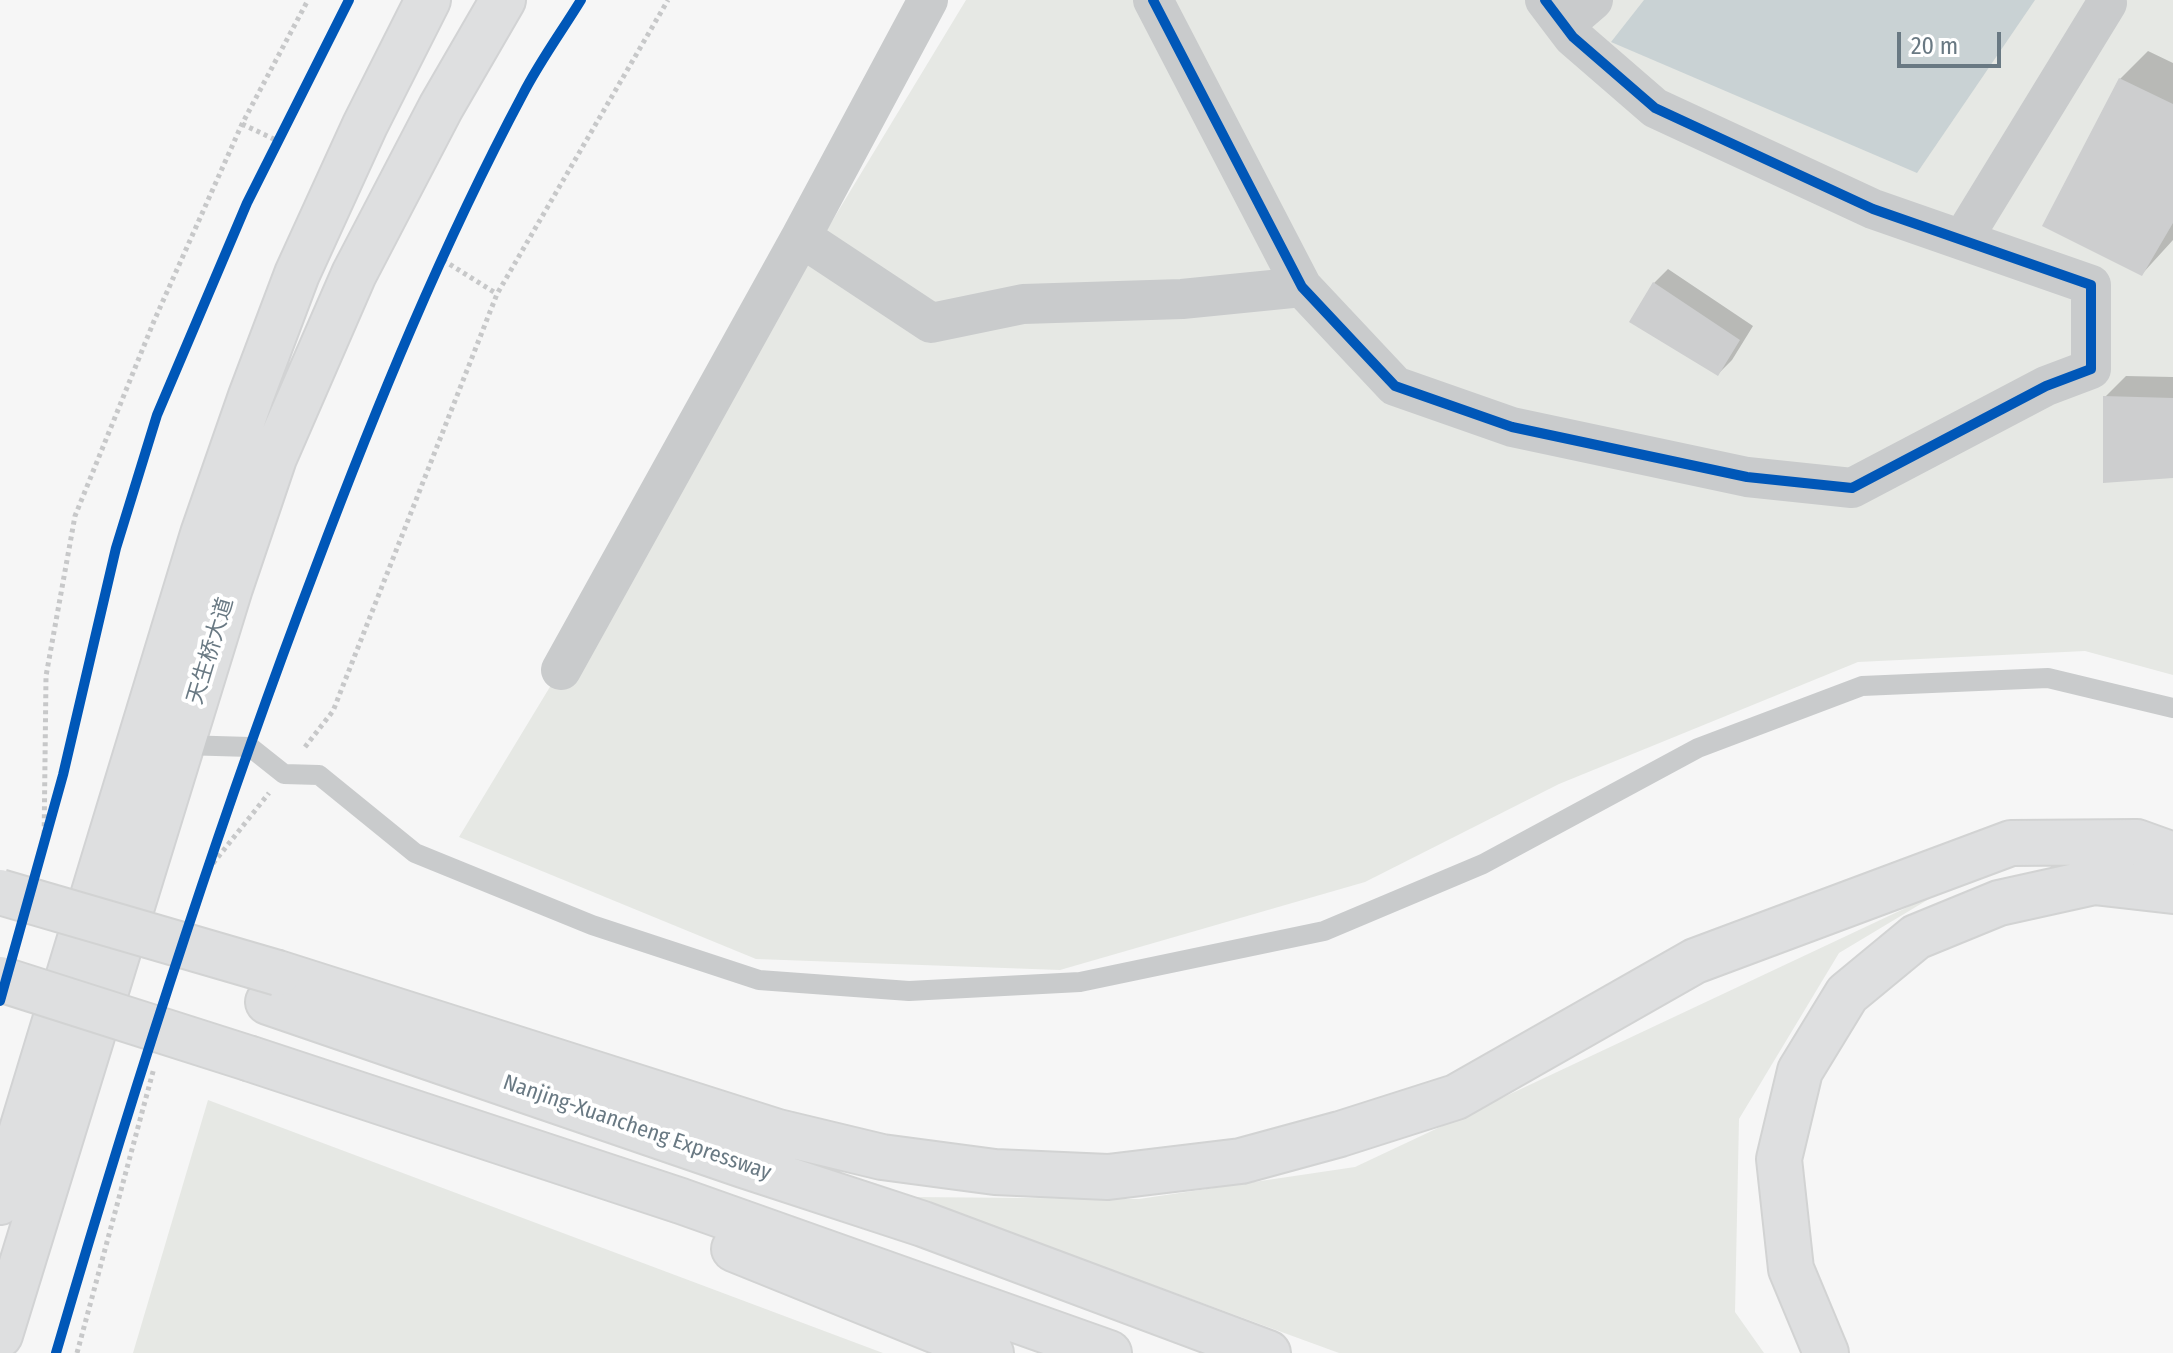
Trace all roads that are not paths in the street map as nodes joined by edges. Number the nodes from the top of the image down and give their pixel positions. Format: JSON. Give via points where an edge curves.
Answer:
{"nodes":[{"id":1,"x":428,"y":0,"type":"edge"},
{"id":2,"x":503,"y":0,"type":"edge"},
{"id":3,"x":928,"y":0,"type":"edge"},
{"id":4,"x":1153,"y":0,"type":"edge"},
{"id":5,"x":2107,"y":3,"type":"dead end"},
{"id":6,"x":1567,"y":8,"type":"edge"},
{"id":7,"x":801,"y":237,"type":"junction"},
{"id":8,"x":1962,"y":240,"type":"junction"},
{"id":9,"x":1302,"y":287,"type":"junction"},
{"id":10,"x":561,"y":670,"type":"dead end"},
{"id":11,"x":2173,"y":708,"type":"edge"},
{"id":12,"x":182,"y":745,"type":"junction"},
{"id":13,"x":2173,"y":855,"type":"edge"},
{"id":14,"x":23,"y":880,"type":"edge"},
{"id":15,"x":2173,"y":891,"type":"edge"},
{"id":16,"x":0,"y":918,"type":"edge"},
{"id":17,"x":0,"y":979,"type":"edge"},
{"id":18,"x":273,"y":988,"type":"junction"},
{"id":19,"x":343,"y":1091,"type":"junction"},
{"id":20,"x":0,"y":1202,"type":"edge"},
{"id":21,"x":0,"y":1335,"type":"edge"},
{"id":22,"x":991,"y":1353,"type":"edge"},
{"id":23,"x":1109,"y":1353,"type":"edge"},
{"id":24,"x":1268,"y":1353,"type":"edge"},
{"id":25,"x":1826,"y":1353,"type":"edge"}],
"edges":[{"from":1,"to":20,"type":"main road","name":"天生桥大道","via":[[297,274],[246,410],[203,534]]},
{"from":2,"to":12,"type":"main road","name":"天生桥大道","via":[[354,274],[286,430]]},
{"from":3,"to":7,"type":"street"},
{"from":4,"to":9,"type":"street"},
{"from":5,"to":8,"type":"street"},
{"from":6,"to":8,"type":"street","via":[[1573,37],[1655,108],[1873,209]]},
{"from":7,"to":9,"type":"street","via":[[931,323],[1023,304],[1182,299]]},
{"from":7,"to":10,"type":"street"},
{"from":8,"to":9,"type":"street","via":[[2091,285],[2091,369],[2046,386],[1852,488],[1747,477],[1512,427],[1395,386]]},
{"from":11,"to":12,"type":"lane","via":[[2048,678],[1862,686],[1698,748],[1483,864],[1324,931],[1080,982],[909,991],[759,980],[592,925],[415,853],[319,775],[284,774],[250,747]]},
{"from":12,"to":21,"type":"main road","name":"天生桥大道"},
{"from":13,"to":18,"type":"main road","via":[[2137,842],[2011,843],[1695,961],[1456,1097],[1241,1161],[1108,1177],[995,1172],[896,1159],[778,1132]]},
{"from":14,"to":18,"type":"main road","bridge":true},
{"from":15,"to":25,"type":"main road","via":[[2094,882],[1999,903],[1916,937],[1847,994],[1800,1071],[1779,1159],[1791,1269]]},
{"from":16,"to":18,"type":"main road","name":"Nanjing-Xuancheng Expressway"},
{"from":17,"to":19,"type":"main road","bridge":true},
{"from":18,"to":24,"type":"main road","name":"Nanjing-Xuancheng Expressway","via":[[743,1165],[923,1224]]},
{"from":19,"to":22,"type":"main road"},
{"from":19,"to":23,"type":"main road","via":[[681,1201]]}]}
